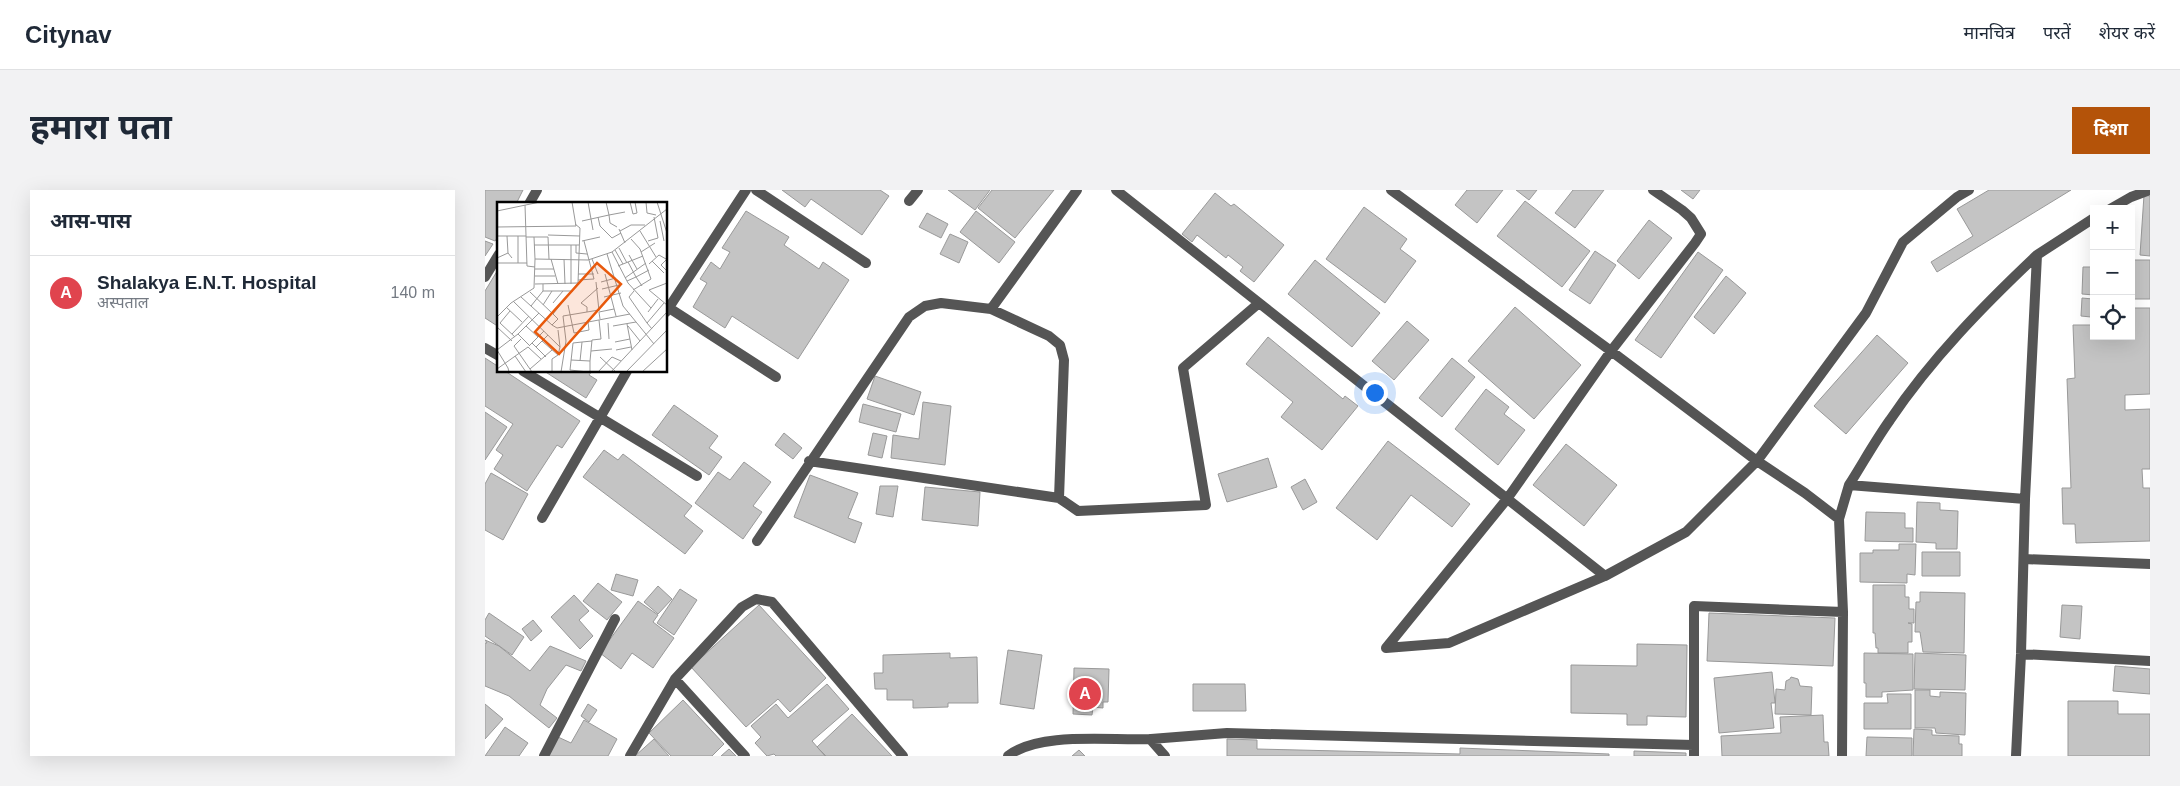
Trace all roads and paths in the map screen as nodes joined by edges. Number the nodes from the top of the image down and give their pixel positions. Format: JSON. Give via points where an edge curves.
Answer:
{"nodes":[{"id":1,"x":537,"y":190,"type":"edge"},
{"id":2,"x":746,"y":190,"type":"edge"},
{"id":3,"x":756,"y":190,"type":"edge"},
{"id":4,"x":918,"y":190,"type":"edge"},
{"id":5,"x":1077,"y":190,"type":"edge"},
{"id":6,"x":1117,"y":190,"type":"edge"},
{"id":7,"x":1391,"y":190,"type":"edge"},
{"id":8,"x":1653,"y":190,"type":"edge"},
{"id":9,"x":1969,"y":190,"type":"edge"},
{"id":10,"x":2149,"y":190,"type":"edge"},
{"id":11,"x":909,"y":201,"type":"dead end"},
{"id":12,"x":530,"y":202,"type":"edge"},
{"id":13,"x":2117,"y":205,"type":"edge"},
{"id":14,"x":2090,"y":221,"type":"edge"},
{"id":15,"x":2037,"y":255,"type":"junction"},
{"id":16,"x":497,"y":257,"type":"edge"},
{"id":17,"x":866,"y":263,"type":"dead end"},
{"id":18,"x":485,"y":277,"type":"edge"},
{"id":19,"x":1259,"y":303,"type":"junction"},
{"id":20,"x":667,"y":308,"type":"edge"},
{"id":21,"x":991,"y":308,"type":"junction"},
{"id":22,"x":485,"y":348,"type":"edge"},
{"id":23,"x":1611,"y":351,"type":"junction"},
{"id":24,"x":497,"y":355,"type":"edge"},
{"id":25,"x":525,"y":372,"type":"edge"},
{"id":26,"x":626,"y":372,"type":"edge"},
{"id":27,"x":776,"y":377,"type":"dead end"},
{"id":28,"x":599,"y":419,"type":"junction"},
{"id":29,"x":809,"y":461,"type":"junction"},
{"id":30,"x":1757,"y":462,"type":"junction"},
{"id":31,"x":697,"y":476,"type":"dead end"},
{"id":32,"x":1849,"y":485,"type":"junction"},
{"id":33,"x":1059,"y":498,"type":"junction"},
{"id":34,"x":1507,"y":499,"type":"junction"},
{"id":35,"x":2025,"y":499,"type":"junction"},
{"id":36,"x":542,"y":518,"type":"dead end"},
{"id":37,"x":1839,"y":519,"type":"junction"},
{"id":38,"x":757,"y":540,"type":"dead end"},
{"id":39,"x":2024,"y":559,"type":"junction"},
{"id":40,"x":2150,"y":564,"type":"edge"},
{"id":41,"x":1605,"y":576,"type":"junction"},
{"id":42,"x":1843,"y":612,"type":"junction"},
{"id":43,"x":615,"y":619,"type":"dead end"},
{"id":44,"x":2021,"y":654,"type":"junction"},
{"id":45,"x":2150,"y":662,"type":"edge"},
{"id":46,"x":675,"y":679,"type":"junction"},
{"id":47,"x":1150,"y":739,"type":"junction"},
{"id":48,"x":1694,"y":745,"type":"junction"},
{"id":49,"x":544,"y":756,"type":"edge"},
{"id":50,"x":631,"y":756,"type":"edge"},
{"id":51,"x":745,"y":756,"type":"edge"},
{"id":52,"x":903,"y":756,"type":"edge"},
{"id":53,"x":1008,"y":756,"type":"edge"},
{"id":54,"x":1165,"y":756,"type":"edge"},
{"id":55,"x":1694,"y":756,"type":"edge"},
{"id":56,"x":1842,"y":756,"type":"edge"},
{"id":57,"x":2016,"y":756,"type":"edge"}],
"edges":[{"from":1,"to":12,"type":"street"},
{"from":2,"to":20,"type":"street"},
{"from":3,"to":17,"type":"street"},
{"from":4,"to":11,"type":"street"},
{"from":5,"to":21,"type":"street"},
{"from":6,"to":19,"type":"street"},
{"from":7,"to":23,"type":"street"},
{"from":8,"to":23,"type":"street","via":[[1683,210],[1701,234]]},
{"from":9,"to":30,"type":"street","via":[[1903,242],[1866,313]]},
{"from":10,"to":13,"type":"street"},
{"from":14,"to":15,"type":"street"},
{"from":15,"to":32,"type":"street","via":[[1937,359],[1890,420]]},
{"from":15,"to":35,"type":"street"},
{"from":16,"to":18,"type":"street"},
{"from":19,"to":33,"type":"street","via":[[1183,368],[1206,505],[1078,511]]},
{"from":19,"to":34,"type":"street"},
{"from":20,"to":27,"type":"street"},
{"from":21,"to":29,"type":"street","via":[[941,303],[925,306],[909,317]]},
{"from":21,"to":33,"type":"street","via":[[1049,336],[1060,345],[1064,360]]},
{"from":22,"to":24,"type":"street"},
{"from":23,"to":30,"type":"street"},
{"from":23,"to":34,"type":"street"},
{"from":25,"to":28,"type":"street"},
{"from":26,"to":28,"type":"street"},
{"from":28,"to":31,"type":"street"},
{"from":28,"to":36,"type":"street"},
{"from":29,"to":33,"type":"street"},
{"from":29,"to":38,"type":"street"},
{"from":30,"to":37,"type":"street"},
{"from":30,"to":41,"type":"street","via":[[1686,532]]},
{"from":32,"to":35,"type":"street"},
{"from":32,"to":37,"type":"street"},
{"from":34,"to":41,"type":"street"},
{"from":34,"to":41,"type":"street","via":[[1386,648],[1449,643]]},
{"from":35,"to":39,"type":"street"},
{"from":37,"to":42,"type":"street"},
{"from":39,"to":40,"type":"street"},
{"from":39,"to":44,"type":"street"},
{"from":42,"to":48,"type":"street","via":[[1694,606]]},
{"from":42,"to":56,"type":"street"},
{"from":43,"to":49,"type":"street"},
{"from":44,"to":45,"type":"street"},
{"from":44,"to":57,"type":"street"},
{"from":46,"to":50,"type":"street"},
{"from":46,"to":51,"type":"street"},
{"from":46,"to":52,"type":"street","via":[[742,607],[756,599],[772,602]]},
{"from":47,"to":48,"type":"street","via":[[1227,733]]},
{"from":47,"to":53,"type":"street","via":[[1046,741],[1028,744]]},
{"from":47,"to":54,"type":"street"},
{"from":48,"to":55,"type":"street"}]}
